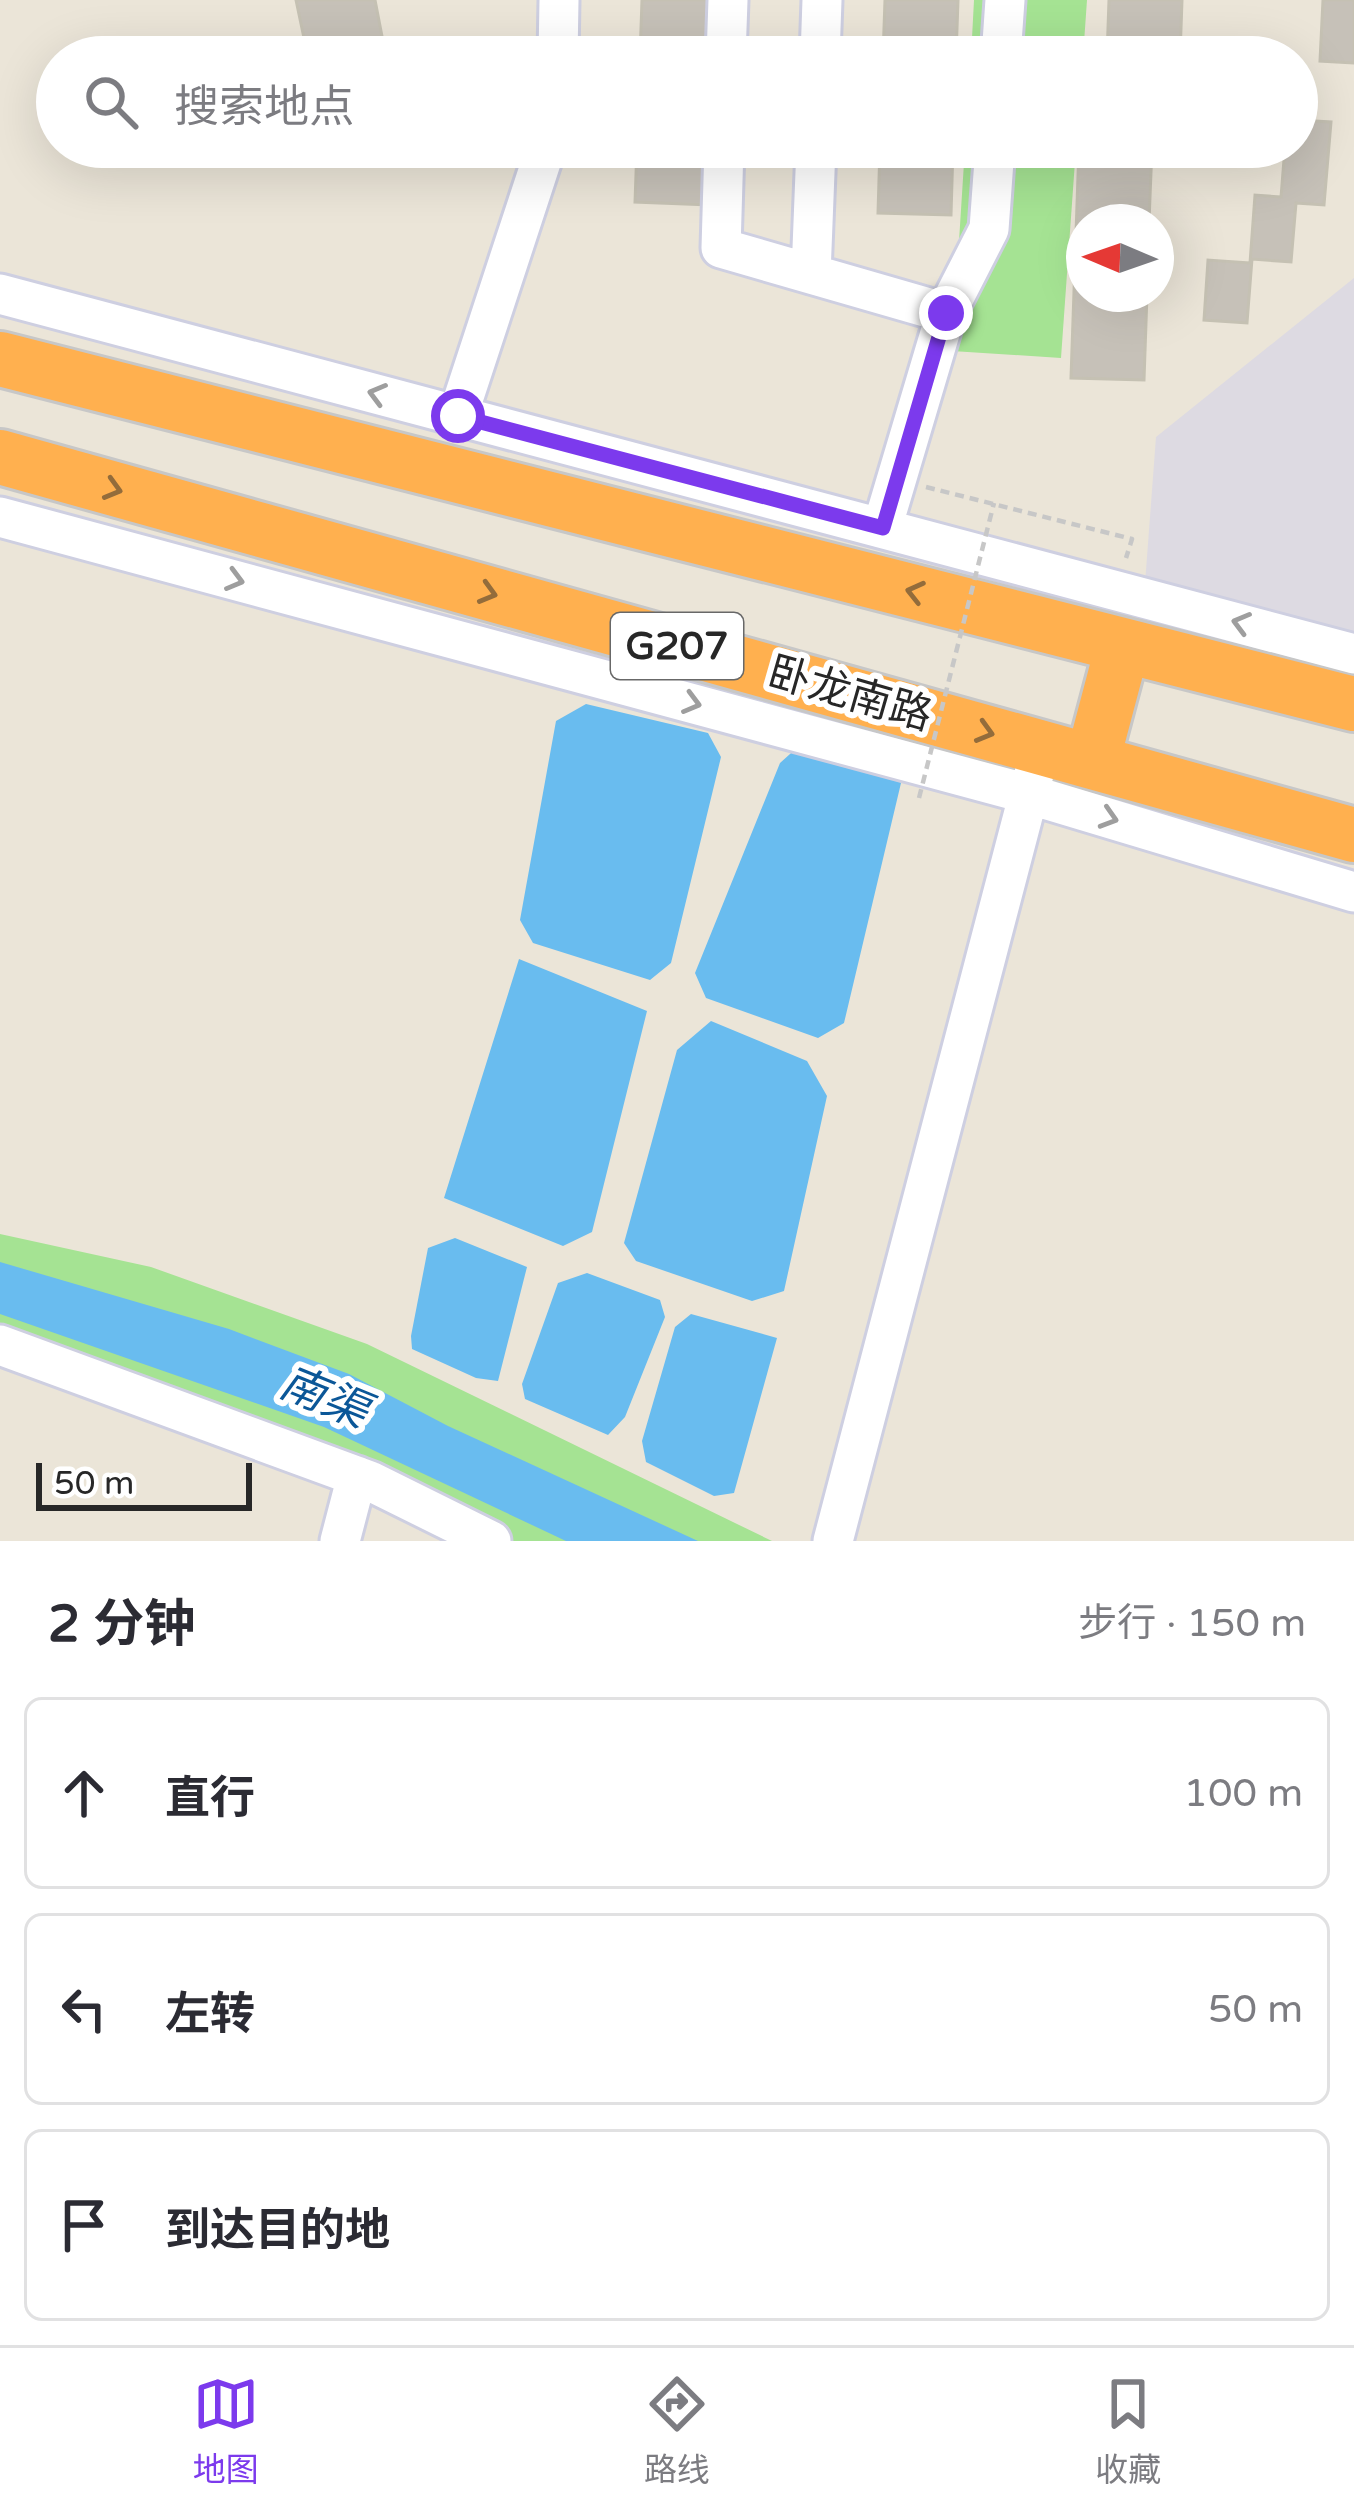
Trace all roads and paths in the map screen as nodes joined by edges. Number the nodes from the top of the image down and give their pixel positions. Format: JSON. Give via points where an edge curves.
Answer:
{"nodes":[{"id":1,"x":559,"y":0,"type":"edge"},
{"id":2,"x":728,"y":0,"type":"edge"},
{"id":3,"x":822,"y":0,"type":"edge"},
{"id":4,"x":1004,"y":0,"type":"edge"},
{"id":5,"x":558,"y":36,"type":"edge"},
{"id":6,"x":727,"y":36,"type":"edge"},
{"id":7,"x":821,"y":36,"type":"edge"},
{"id":8,"x":1002,"y":36,"type":"edge"},
{"id":9,"x":539,"y":168,"type":"edge"},
{"id":10,"x":723,"y":168,"type":"edge"},
{"id":11,"x":815,"y":168,"type":"edge"},
{"id":12,"x":993,"y":168,"type":"edge"},
{"id":13,"x":811,"y":274,"type":"junction"},
{"id":14,"x":0,"y":294,"type":"edge"},
{"id":15,"x":946,"y":313,"type":"junction"},
{"id":16,"x":0,"y":359,"type":"edge"},
{"id":17,"x":458,"y":416,"type":"junction"},
{"id":18,"x":0,"y":457,"type":"edge"},
{"id":19,"x":920,"y":486,"type":"dead end"},
{"id":20,"x":994,"y":503,"type":"junction"},
{"id":21,"x":0,"y":517,"type":"edge"},
{"id":22,"x":883,"y":528,"type":"junction"},
{"id":23,"x":1107,"y":554,"type":"dead end"},
{"id":24,"x":1124,"y":646,"type":"junction"},
{"id":25,"x":1352,"y":660,"type":"edge"},
{"id":26,"x":1092,"y":761,"type":"junction"},
{"id":27,"x":1035,"y":771,"type":"junction"},
{"id":28,"x":920,"y":798,"type":"dead end"},
{"id":29,"x":1354,"y":835,"type":"edge"},
{"id":30,"x":1354,"y":892,"type":"edge"},
{"id":31,"x":0,"y":1345,"type":"edge"},
{"id":32,"x":356,"y":1476,"type":"junction"},
{"id":33,"x":340,"y":1541,"type":"edge"},
{"id":34,"x":490,"y":1541,"type":"edge"},
{"id":35,"x":833,"y":1541,"type":"edge"}],
"edges":[{"from":1,"to":5,"type":"street"},
{"from":2,"to":6,"type":"street"},
{"from":3,"to":7,"type":"street"},
{"from":4,"to":8,"type":"street"},
{"from":9,"to":17,"type":"street"},
{"from":10,"to":13,"type":"street","via":[[721,248]]},
{"from":11,"to":13,"type":"street"},
{"from":12,"to":15,"type":"street","via":[[989,229]]},
{"from":13,"to":15,"type":"street"},
{"from":17,"to":14,"type":"street","one_way":true},
{"from":15,"to":22,"type":"street"},
{"from":24,"to":16,"type":"highway","number":"G207","one_way":true},
{"from":17,"to":22,"type":"street"},
{"from":18,"to":27,"type":"highway","name":"卧龙南路","number":"G207","one_way":true},
{"from":19,"to":20,"type":"path"},
{"from":20,"to":23,"type":"path","via":[[1132,539],[1128,559]]},
{"from":20,"to":28,"type":"path","bridge":true},
{"from":21,"to":27,"type":"street","one_way":true},
{"from":25,"to":22,"type":"street","one_way":true},
{"from":24,"to":25,"type":"highway","number":"G207"},
{"from":24,"to":26,"type":"highway"},
{"from":26,"to":27,"type":"highway","name":"卧龙南路","number":"G207"},
{"from":26,"to":29,"type":"highway","name":"卧龙南路","number":"G207"},
{"from":27,"to":30,"type":"street","one_way":true},
{"from":27,"to":35,"type":"street"},
{"from":31,"to":32,"type":"street"},
{"from":32,"to":33,"type":"street"},
{"from":32,"to":34,"type":"street"}]}
